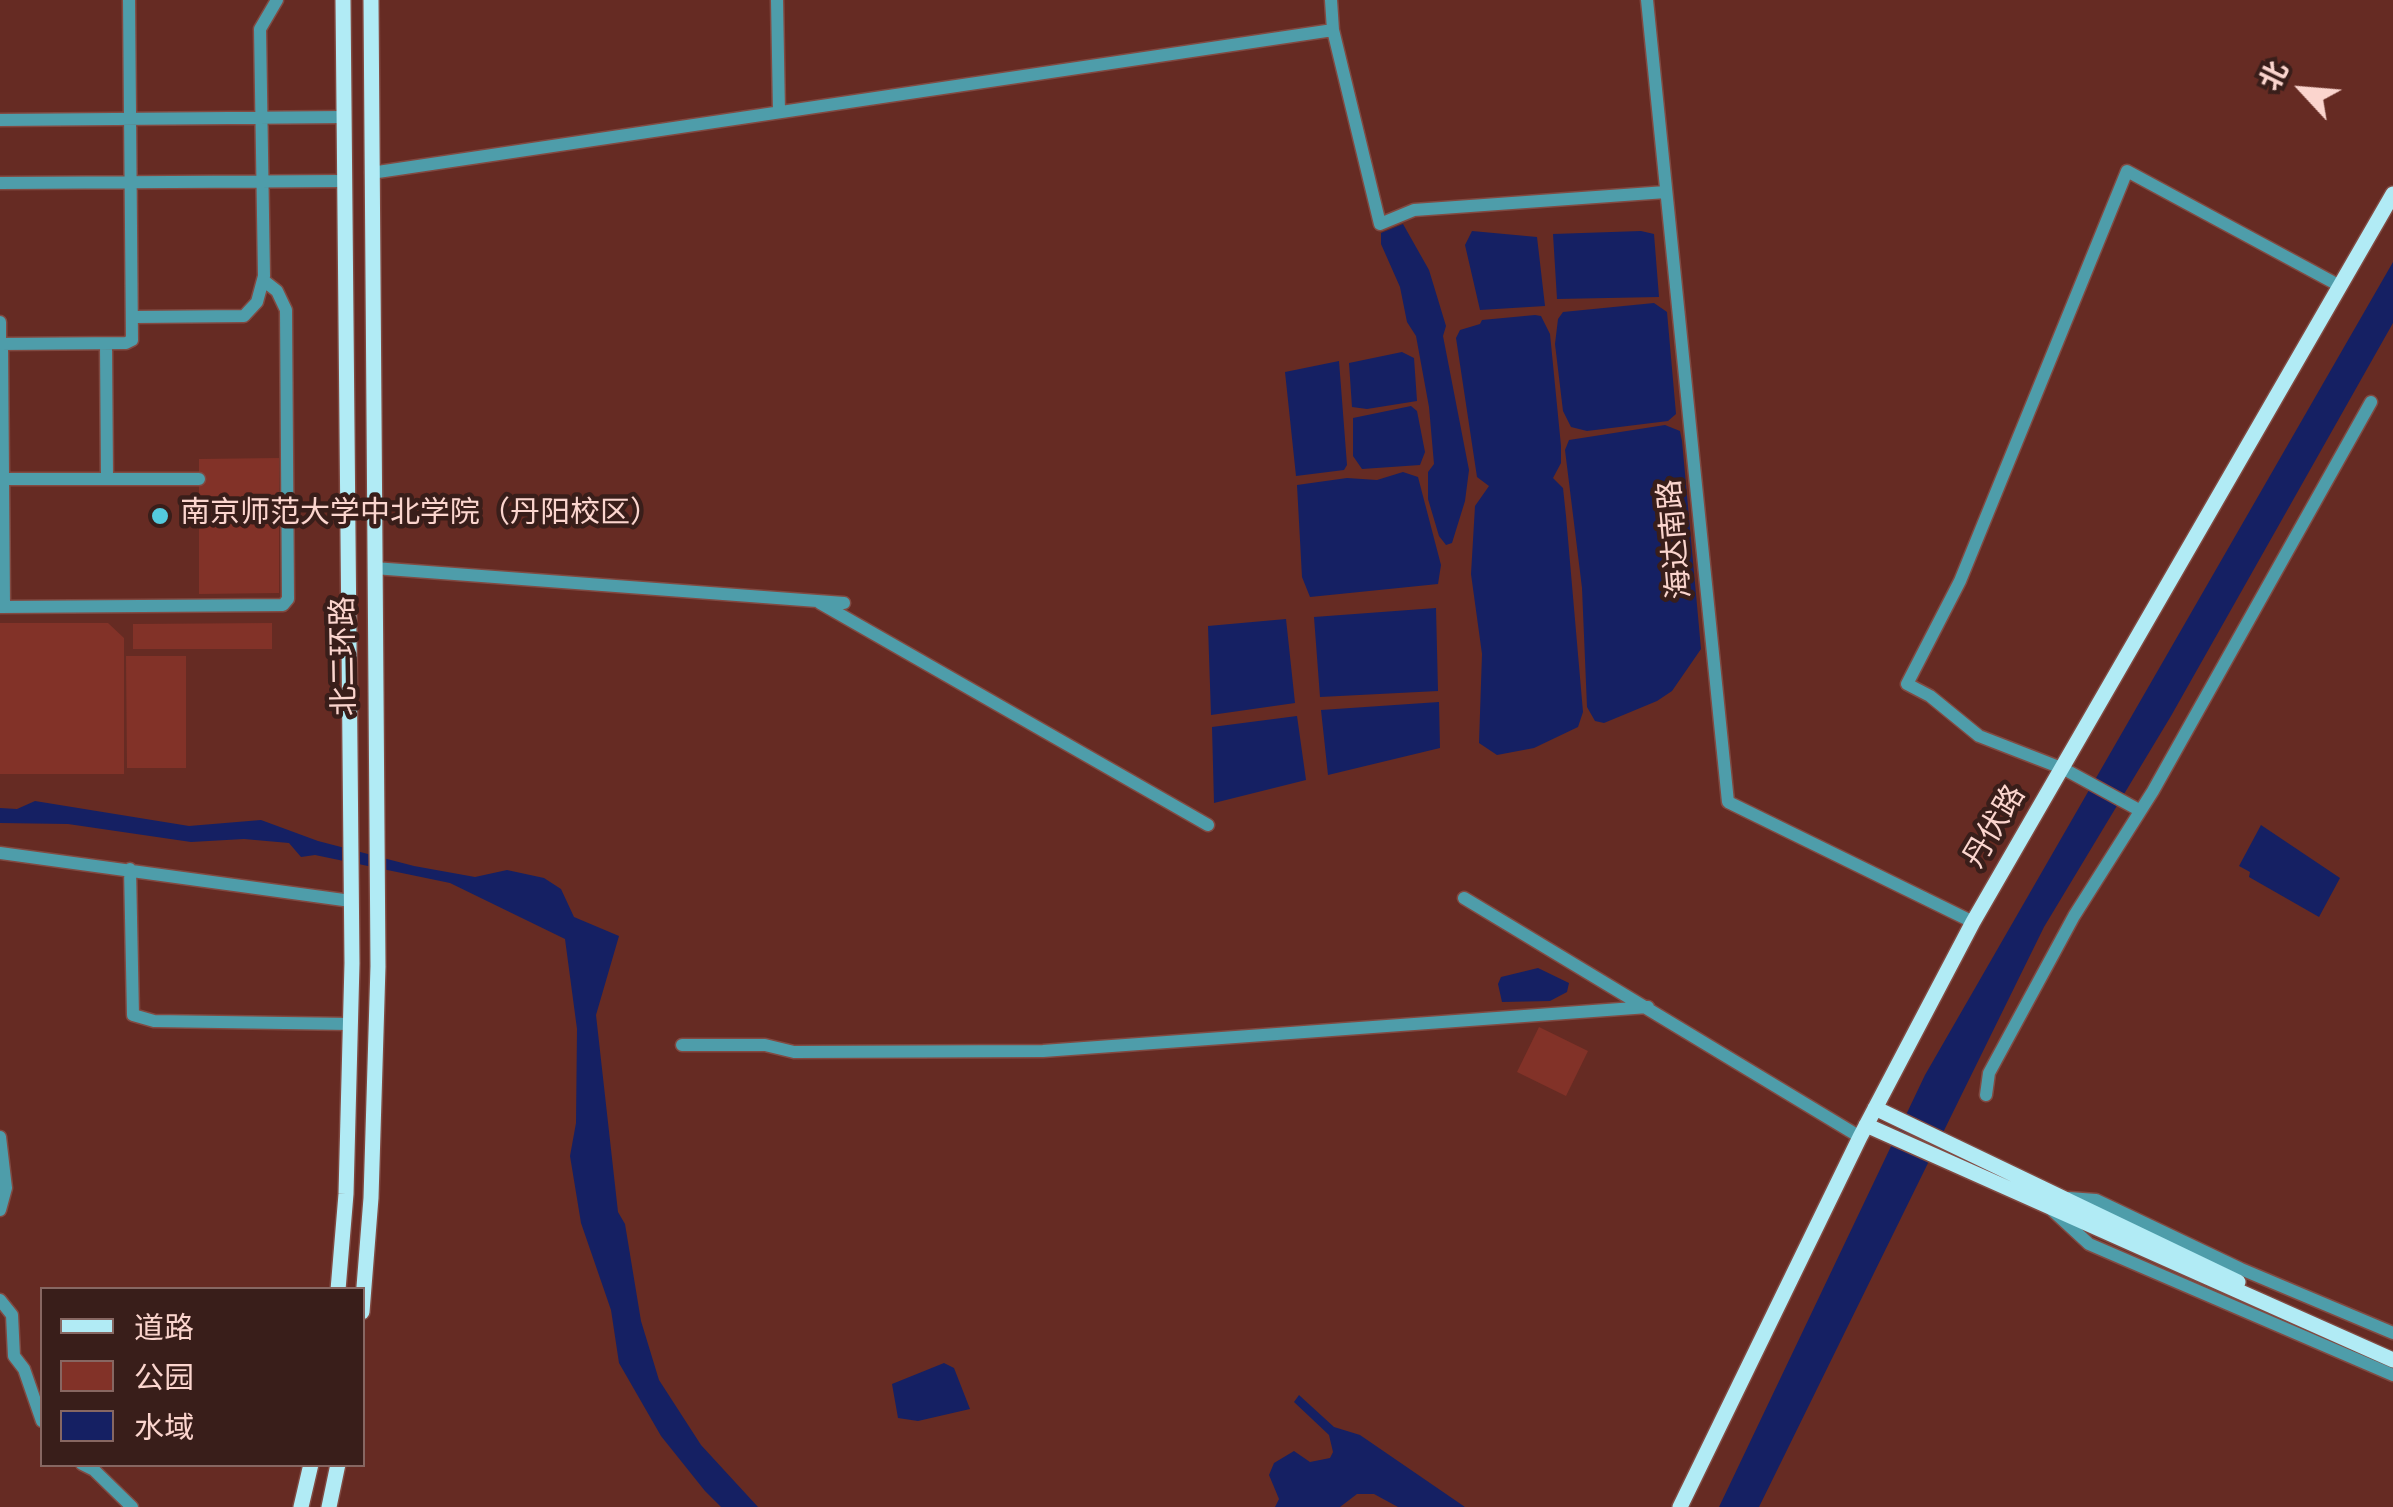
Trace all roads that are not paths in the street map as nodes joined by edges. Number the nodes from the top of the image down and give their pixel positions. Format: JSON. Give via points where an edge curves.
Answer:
{"nodes":[{"id":1,"x":129,"y":0,"type":"edge"},
{"id":2,"x":277,"y":0,"type":"edge"},
{"id":3,"x":343,"y":0,"type":"edge"},
{"id":4,"x":371,"y":0,"type":"edge"},
{"id":5,"x":778,"y":0,"type":"edge"},
{"id":6,"x":1330,"y":0,"type":"edge"},
{"id":7,"x":1647,"y":0,"type":"edge"},
{"id":8,"x":1333,"y":30,"type":"junction"},
{"id":9,"x":779,"y":112,"type":"junction"},
{"id":10,"x":344,"y":117,"type":"junction"},
{"id":11,"x":260,"y":118,"type":"junction"},
{"id":12,"x":0,"y":120,"type":"edge"},
{"id":13,"x":132,"y":120,"type":"junction"},
{"id":14,"x":372,"y":172,"type":"junction"},
{"id":15,"x":344,"y":177,"type":"junction"},
{"id":16,"x":259,"y":181,"type":"junction"},
{"id":17,"x":133,"y":182,"type":"junction"},
{"id":18,"x":0,"y":183,"type":"edge"},
{"id":19,"x":1666,"y":192,"type":"junction"},
{"id":20,"x":2393,"y":194,"type":"edge"},
{"id":21,"x":263,"y":280,"type":"junction"},
{"id":22,"x":2340,"y":286,"type":"junction"},
{"id":23,"x":135,"y":317,"type":"junction"},
{"id":24,"x":0,"y":322,"type":"edge"},
{"id":25,"x":1,"y":344,"type":"edge"},
{"id":26,"x":106,"y":344,"type":"junction"},
{"id":27,"x":2371,"y":402,"type":"dead end"},
{"id":28,"x":2,"y":479,"type":"edge"},
{"id":29,"x":107,"y":479,"type":"junction"},
{"id":30,"x":199,"y":479,"type":"dead end"},
{"id":31,"x":347,"y":565,"type":"junction"},
{"id":32,"x":374,"y":568,"type":"junction"},
{"id":33,"x":818,"y":602,"type":"junction"},
{"id":34,"x":844,"y":604,"type":"dead end"},
{"id":35,"x":2,"y":606,"type":"edge"},
{"id":36,"x":2064,"y":769,"type":"junction"},
{"id":37,"x":2135,"y":808,"type":"junction"},
{"id":38,"x":1208,"y":826,"type":"dead end"},
{"id":39,"x":0,"y":853,"type":"edge"},
{"id":40,"x":130,"y":869,"type":"junction"},
{"id":41,"x":1464,"y":898,"type":"dead end"},
{"id":42,"x":351,"y":902,"type":"junction"},
{"id":43,"x":1973,"y":922,"type":"junction"},
{"id":44,"x":1648,"y":1007,"type":"junction"},
{"id":45,"x":350,"y":1028,"type":"junction"},
{"id":46,"x":376,"y":1034,"type":"junction"},
{"id":47,"x":682,"y":1044,"type":"dead end"},
{"id":48,"x":1986,"y":1095,"type":"dead end"},
{"id":49,"x":1875,"y":1108,"type":"junction"},
{"id":50,"x":1863,"y":1131,"type":"junction"},
{"id":51,"x":0,"y":1138,"type":"edge"},
{"id":52,"x":2054,"y":1204,"type":"junction"},
{"id":53,"x":0,"y":1210,"type":"edge"},
{"id":54,"x":338,"y":1287,"type":"edge"},
{"id":55,"x":363,"y":1287,"type":"edge"},
{"id":56,"x":0,"y":1300,"type":"edge"},
{"id":57,"x":2393,"y":1333,"type":"edge"},
{"id":58,"x":2393,"y":1350,"type":"edge"},
{"id":59,"x":2393,"y":1360,"type":"edge"},
{"id":60,"x":2393,"y":1374,"type":"edge"},
{"id":61,"x":40,"y":1415,"type":"edge"},
{"id":62,"x":88,"y":1467,"type":"edge"},
{"id":63,"x":310,"y":1467,"type":"edge"},
{"id":64,"x":337,"y":1467,"type":"edge"},
{"id":65,"x":132,"y":1507,"type":"edge"},
{"id":66,"x":301,"y":1507,"type":"edge"},
{"id":67,"x":329,"y":1507,"type":"edge"},
{"id":68,"x":1680,"y":1507,"type":"edge"}],
"edges":[{"from":1,"to":13,"type":"street"},
{"from":2,"to":11,"type":"street","via":[[260,29]]},
{"from":3,"to":10,"type":"main road","name":"北二环路"},
{"from":4,"to":14,"type":"main road","name":"北二环路"},
{"from":5,"to":9,"type":"street"},
{"from":6,"to":8,"type":"street"},
{"from":7,"to":19,"type":"street","name":"海达南路"},
{"from":8,"to":9,"type":"street"},
{"from":8,"to":19,"type":"street","via":[[1380,224],[1414,210]]},
{"from":9,"to":14,"type":"street"},
{"from":10,"to":11,"type":"street"},
{"from":10,"to":15,"type":"main road","name":"北二环路"},
{"from":11,"to":13,"type":"street"},
{"from":11,"to":16,"type":"street"},
{"from":12,"to":13,"type":"street"},
{"from":13,"to":17,"type":"street"},
{"from":14,"to":15,"type":"main road"},
{"from":14,"to":32,"type":"main road","name":"北二环路"},
{"from":15,"to":16,"type":"street"},
{"from":15,"to":31,"type":"main road","name":"北二环路"},
{"from":16,"to":17,"type":"street"},
{"from":16,"to":21,"type":"street"},
{"from":17,"to":18,"type":"street"},
{"from":17,"to":23,"type":"street"},
{"from":19,"to":43,"type":"street","name":"海达南路","via":[[1728,802]]},
{"from":20,"to":22,"type":"main road","name":"丹伏路"},
{"from":21,"to":23,"type":"street","via":[[258,302],[244,316]]},
{"from":21,"to":35,"type":"street","via":[[286,310],[288,599],[283,605]]},
{"from":22,"to":36,"type":"main road","name":"丹伏路"},
{"from":22,"to":36,"type":"street","via":[[2127,171],[1960,581],[1907,684],[1979,736]]},
{"from":23,"to":26,"type":"street","via":[[132,340]]},
{"from":24,"to":25,"type":"street"},
{"from":25,"to":26,"type":"street"},
{"from":25,"to":28,"type":"street"},
{"from":26,"to":29,"type":"street"},
{"from":27,"to":37,"type":"street"},
{"from":28,"to":29,"type":"street"},
{"from":28,"to":35,"type":"street"},
{"from":29,"to":30,"type":"street"},
{"from":31,"to":32,"type":"main road"},
{"from":31,"to":42,"type":"main road","name":"北二环路"},
{"from":32,"to":33,"type":"street"},
{"from":32,"to":46,"type":"main road","name":"北二环路"},
{"from":33,"to":34,"type":"street"},
{"from":33,"to":38,"type":"street"},
{"from":36,"to":37,"type":"street"},
{"from":36,"to":43,"type":"main road","name":"丹伏路"},
{"from":37,"to":48,"type":"street","via":[[1989,1073]]},
{"from":39,"to":40,"type":"street"},
{"from":40,"to":42,"type":"street"},
{"from":40,"to":45,"type":"street","via":[[133,1015]]},
{"from":41,"to":44,"type":"street"},
{"from":42,"to":45,"type":"main road","name":"北二环路"},
{"from":43,"to":49,"type":"main road","name":"丹伏路"},
{"from":44,"to":47,"type":"street","via":[[1043,1051],[794,1052],[765,1044]]},
{"from":44,"to":50,"type":"street"},
{"from":45,"to":46,"type":"main road"},
{"from":45,"to":54,"type":"main road","name":"北二环路"},
{"from":46,"to":55,"type":"main road","name":"北二环路"},
{"from":49,"to":50,"type":"main road","name":"丹伏路"},
{"from":49,"to":52,"type":"main road"},
{"from":50,"to":52,"type":"main road"},
{"from":50,"to":68,"type":"main road","name":"丹伏路"},
{"from":51,"to":53,"type":"street","via":[[6,1188]]},
{"from":52,"to":57,"type":"street","via":[[2096,1200]]},
{"from":52,"to":58,"type":"main road"},
{"from":52,"to":59,"type":"main road"},
{"from":52,"to":60,"type":"street","via":[[2089,1244]]},
{"from":56,"to":61,"type":"street","via":[[12,1315],[14,1356]]},
{"from":62,"to":65,"type":"street"},
{"from":63,"to":66,"type":"main road"},
{"from":64,"to":67,"type":"main road"}]}
